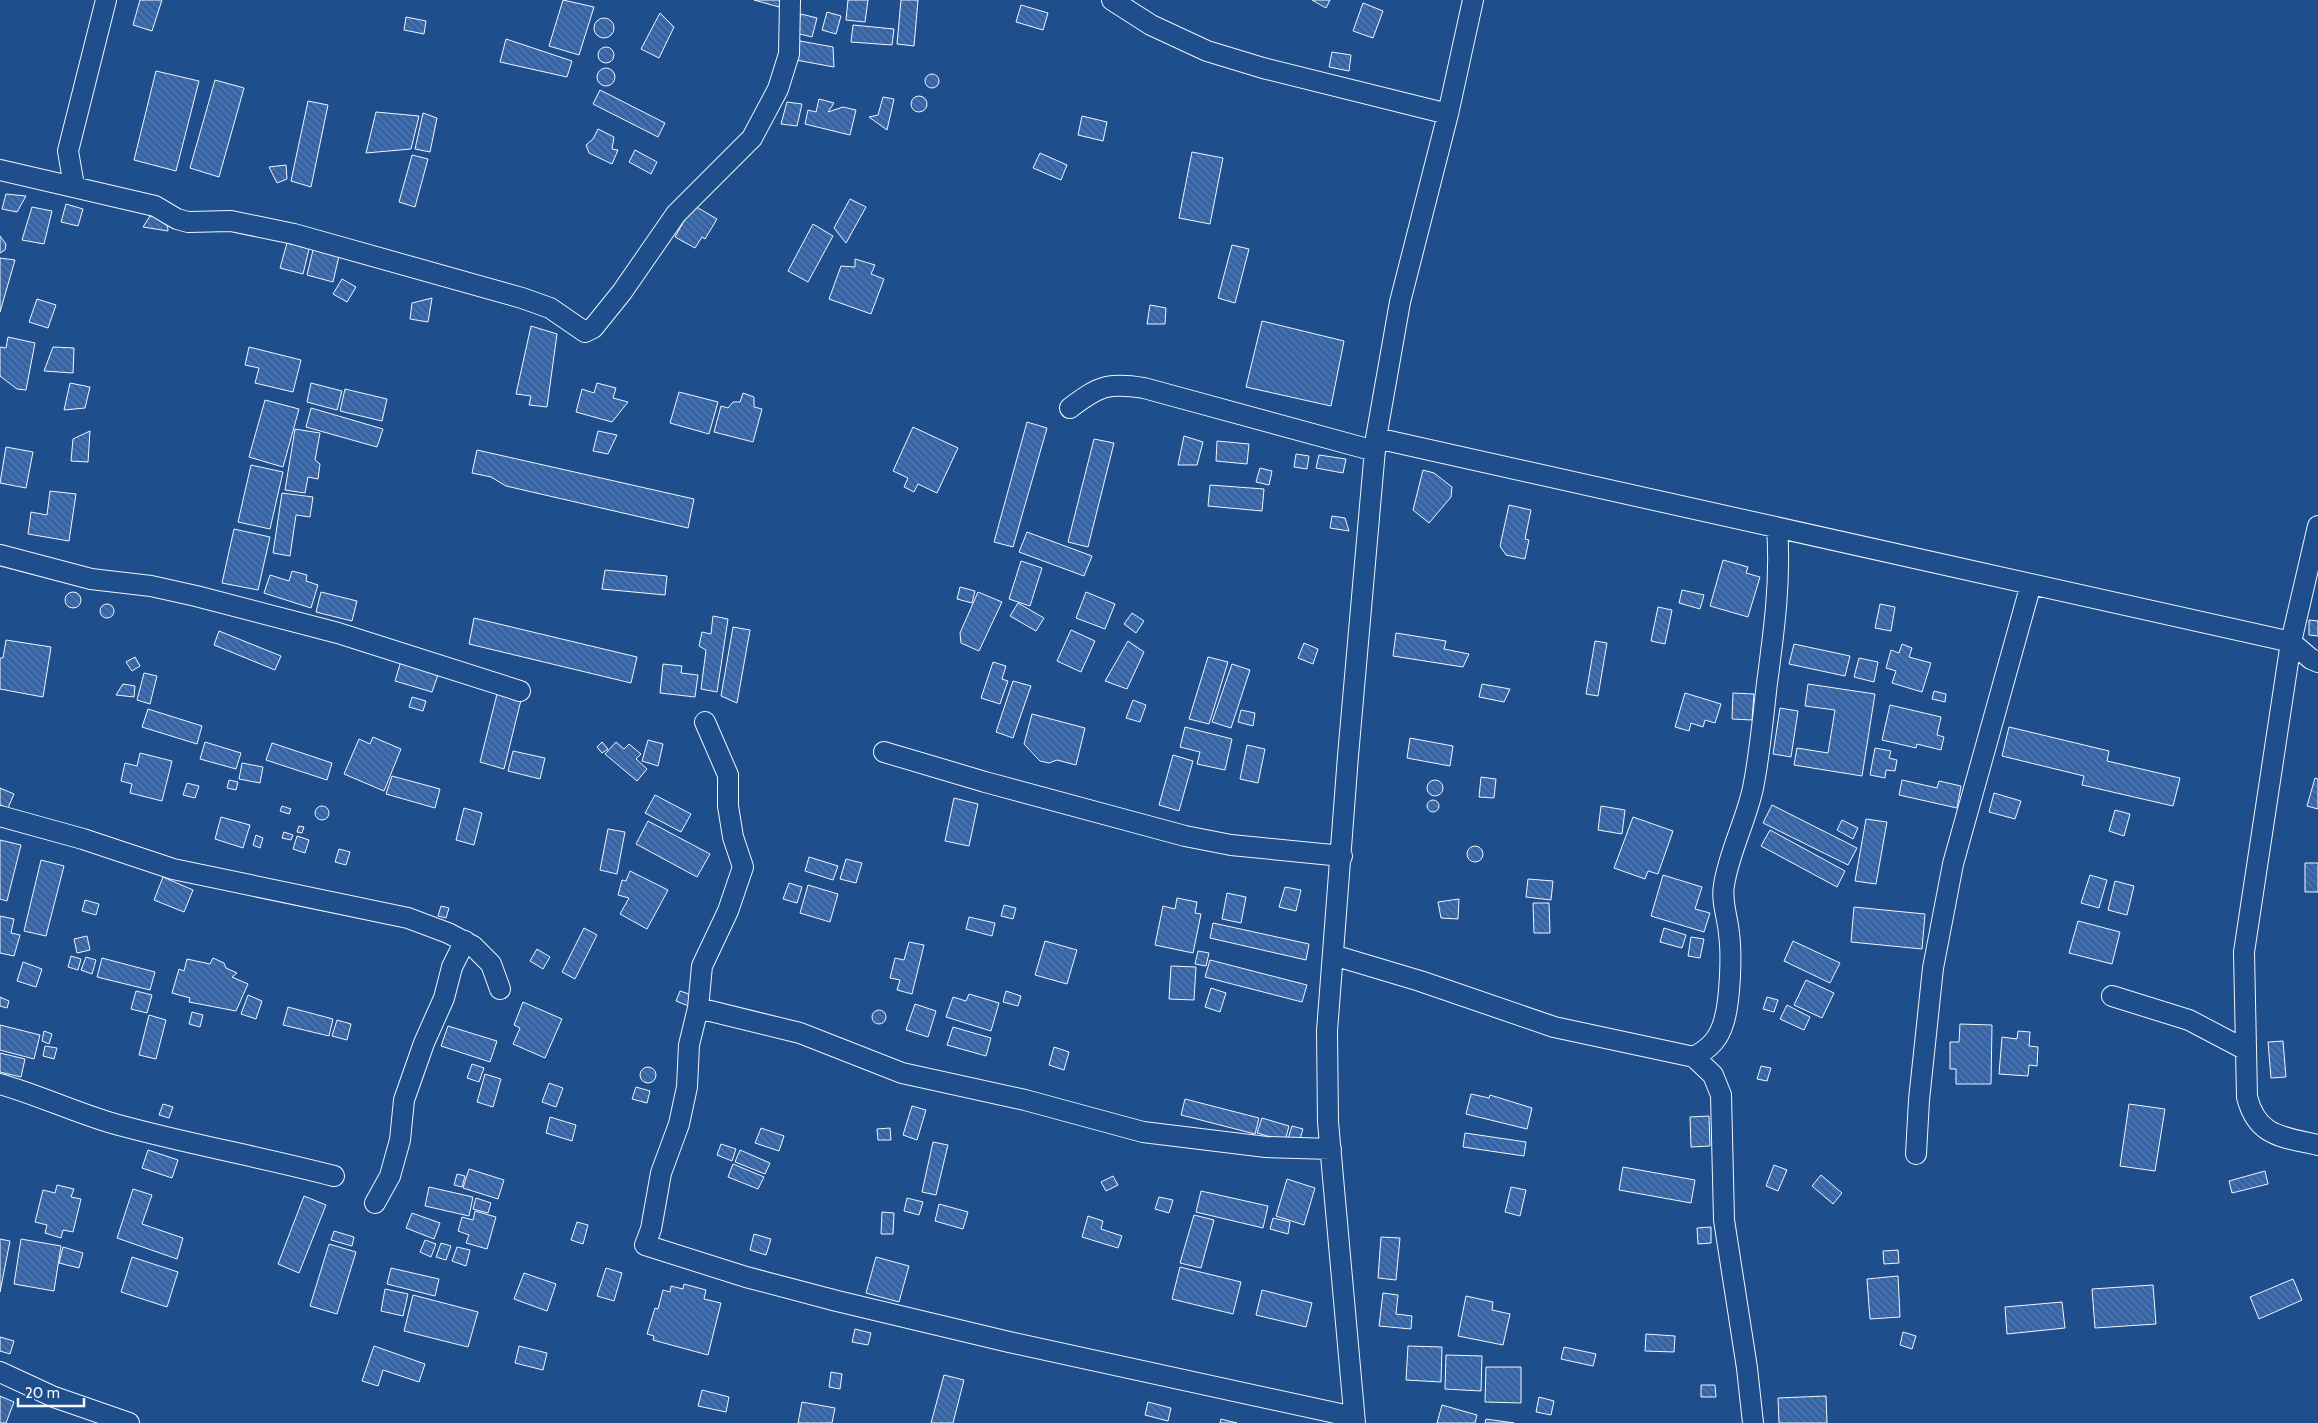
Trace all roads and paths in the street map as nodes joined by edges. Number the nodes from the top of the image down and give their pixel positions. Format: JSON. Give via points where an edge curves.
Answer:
{"nodes":[{"id":1,"x":106,"y":0,"type":"edge"},
{"id":2,"x":790,"y":0,"type":"edge"},
{"id":3,"x":1112,"y":0,"type":"edge"},
{"id":4,"x":1472,"y":0,"type":"edge"},
{"id":5,"x":1448,"y":114,"type":"junction"},
{"id":6,"x":68,"y":151,"type":"junction"},
{"id":7,"x":0,"y":170,"type":"edge"},
{"id":8,"x":42,"y":178,"type":"junction"},
{"id":9,"x":74,"y":186,"type":"junction"},
{"id":10,"x":1070,"y":408,"type":"dead end"},
{"id":11,"x":1375,"y":444,"type":"junction"},
{"id":12,"x":2318,"y":526,"type":"edge"},
{"id":13,"x":1778,"y":528,"type":"junction"},
{"id":14,"x":0,"y":555,"type":"edge"},
{"id":15,"x":2031,"y":584,"type":"junction"},
{"id":16,"x":2291,"y":642,"type":"junction"},
{"id":17,"x":2318,"y":662,"type":"edge"},
{"id":18,"x":520,"y":691,"type":"dead end"},
{"id":19,"x":705,"y":722,"type":"dead end"},
{"id":20,"x":884,"y":752,"type":"dead end"},
{"id":21,"x":0,"y":816,"type":"edge"},
{"id":22,"x":1342,"y":856,"type":"junction"},
{"id":23,"x":465,"y":941,"type":"junction"},
{"id":24,"x":1333,"y":955,"type":"junction"},
{"id":25,"x":500,"y":989,"type":"dead end"},
{"id":26,"x":2112,"y":996,"type":"dead end"},
{"id":27,"x":698,"y":1008,"type":"junction"},
{"id":28,"x":2246,"y":1050,"type":"junction"},
{"id":29,"x":1694,"y":1057,"type":"junction"},
{"id":30,"x":0,"y":1084,"type":"edge"},
{"id":31,"x":2318,"y":1145,"type":"edge"},
{"id":32,"x":1331,"y":1149,"type":"junction"},
{"id":33,"x":1916,"y":1154,"type":"dead end"},
{"id":34,"x":334,"y":1176,"type":"dead end"},
{"id":35,"x":375,"y":1203,"type":"dead end"},
{"id":36,"x":0,"y":1372,"type":"edge"},
{"id":37,"x":1354,"y":1420,"type":"edge"},
{"id":38,"x":129,"y":1423,"type":"edge"},
{"id":39,"x":1753,"y":1423,"type":"edge"}],
"edges":[{"from":1,"to":6,"type":"street"},
{"from":2,"to":9,"type":"street","via":[[789,54],[778,89],[752,138],[676,214],[622,292],[593,328],[585,332],[550,308],[512,295],[294,234],[231,221],[188,222],[155,206]]},
{"from":3,"to":5,"type":"street","via":[[1151,25],[1207,51]]},
{"from":4,"to":5,"type":"street"},
{"from":5,"to":11,"type":"street","via":[[1400,302]]},
{"from":6,"to":8,"type":"street"},
{"from":6,"to":9,"type":"street"},
{"from":7,"to":8,"type":"street"},
{"from":8,"to":9,"type":"street"},
{"from":10,"to":11,"type":"street","via":[[1089,393],[1118,384]]},
{"from":11,"to":13,"type":"street"},
{"from":11,"to":22,"type":"street"},
{"from":12,"to":16,"type":"street"},
{"from":13,"to":15,"type":"street"},
{"from":13,"to":29,"type":"street","via":[[1777,602],[1753,788],[1723,887],[1730,934],[1725,1019],[1718,1038],[1707,1050]]},
{"from":14,"to":18,"type":"street","via":[[91,579],[151,586],[196,596],[338,633]]},
{"from":15,"to":16,"type":"street"},
{"from":15,"to":33,"type":"street","via":[[1953,864],[1933,968]]},
{"from":16,"to":17,"type":"street"},
{"from":16,"to":28,"type":"street","via":[[2244,952]]},
{"from":19,"to":27,"type":"street","via":[[728,775],[729,814],[743,867],[728,911],[702,966]]},
{"from":20,"to":22,"type":"street","via":[[1185,836],[1231,845]]},
{"from":21,"to":23,"type":"street","via":[[83,838],[173,869],[408,918]]},
{"from":22,"to":24,"type":"street"},
{"from":23,"to":25,"type":"street","via":[[491,964]]},
{"from":23,"to":35,"type":"street","via":[[452,967],[444,998],[404,1100],[400,1140],[390,1176]]},
{"from":24,"to":29,"type":"street","via":[[1420,981],[1554,1028]]},
{"from":24,"to":32,"type":"street","via":[[1327,1031]]},
{"from":26,"to":28,"type":"street","via":[[2189,1020]]},
{"from":27,"to":32,"type":"street","via":[[800,1032],[902,1073],[1025,1100],[1143,1132],[1266,1147]]},
{"from":27,"to":37,"type":"street","via":[[689,1045],[687,1086],[679,1124],[662,1173],[645,1245],[837,1301]]},
{"from":28,"to":31,"type":"street","via":[[2247,1097],[2251,1114],[2260,1126],[2282,1137]]},
{"from":29,"to":39,"type":"street","via":[[1713,1075],[1721,1095],[1724,1220]]},
{"from":30,"to":34,"type":"street","via":[[118,1124]]},
{"from":32,"to":37,"type":"street"},
{"from":36,"to":38,"type":"street"}]}
